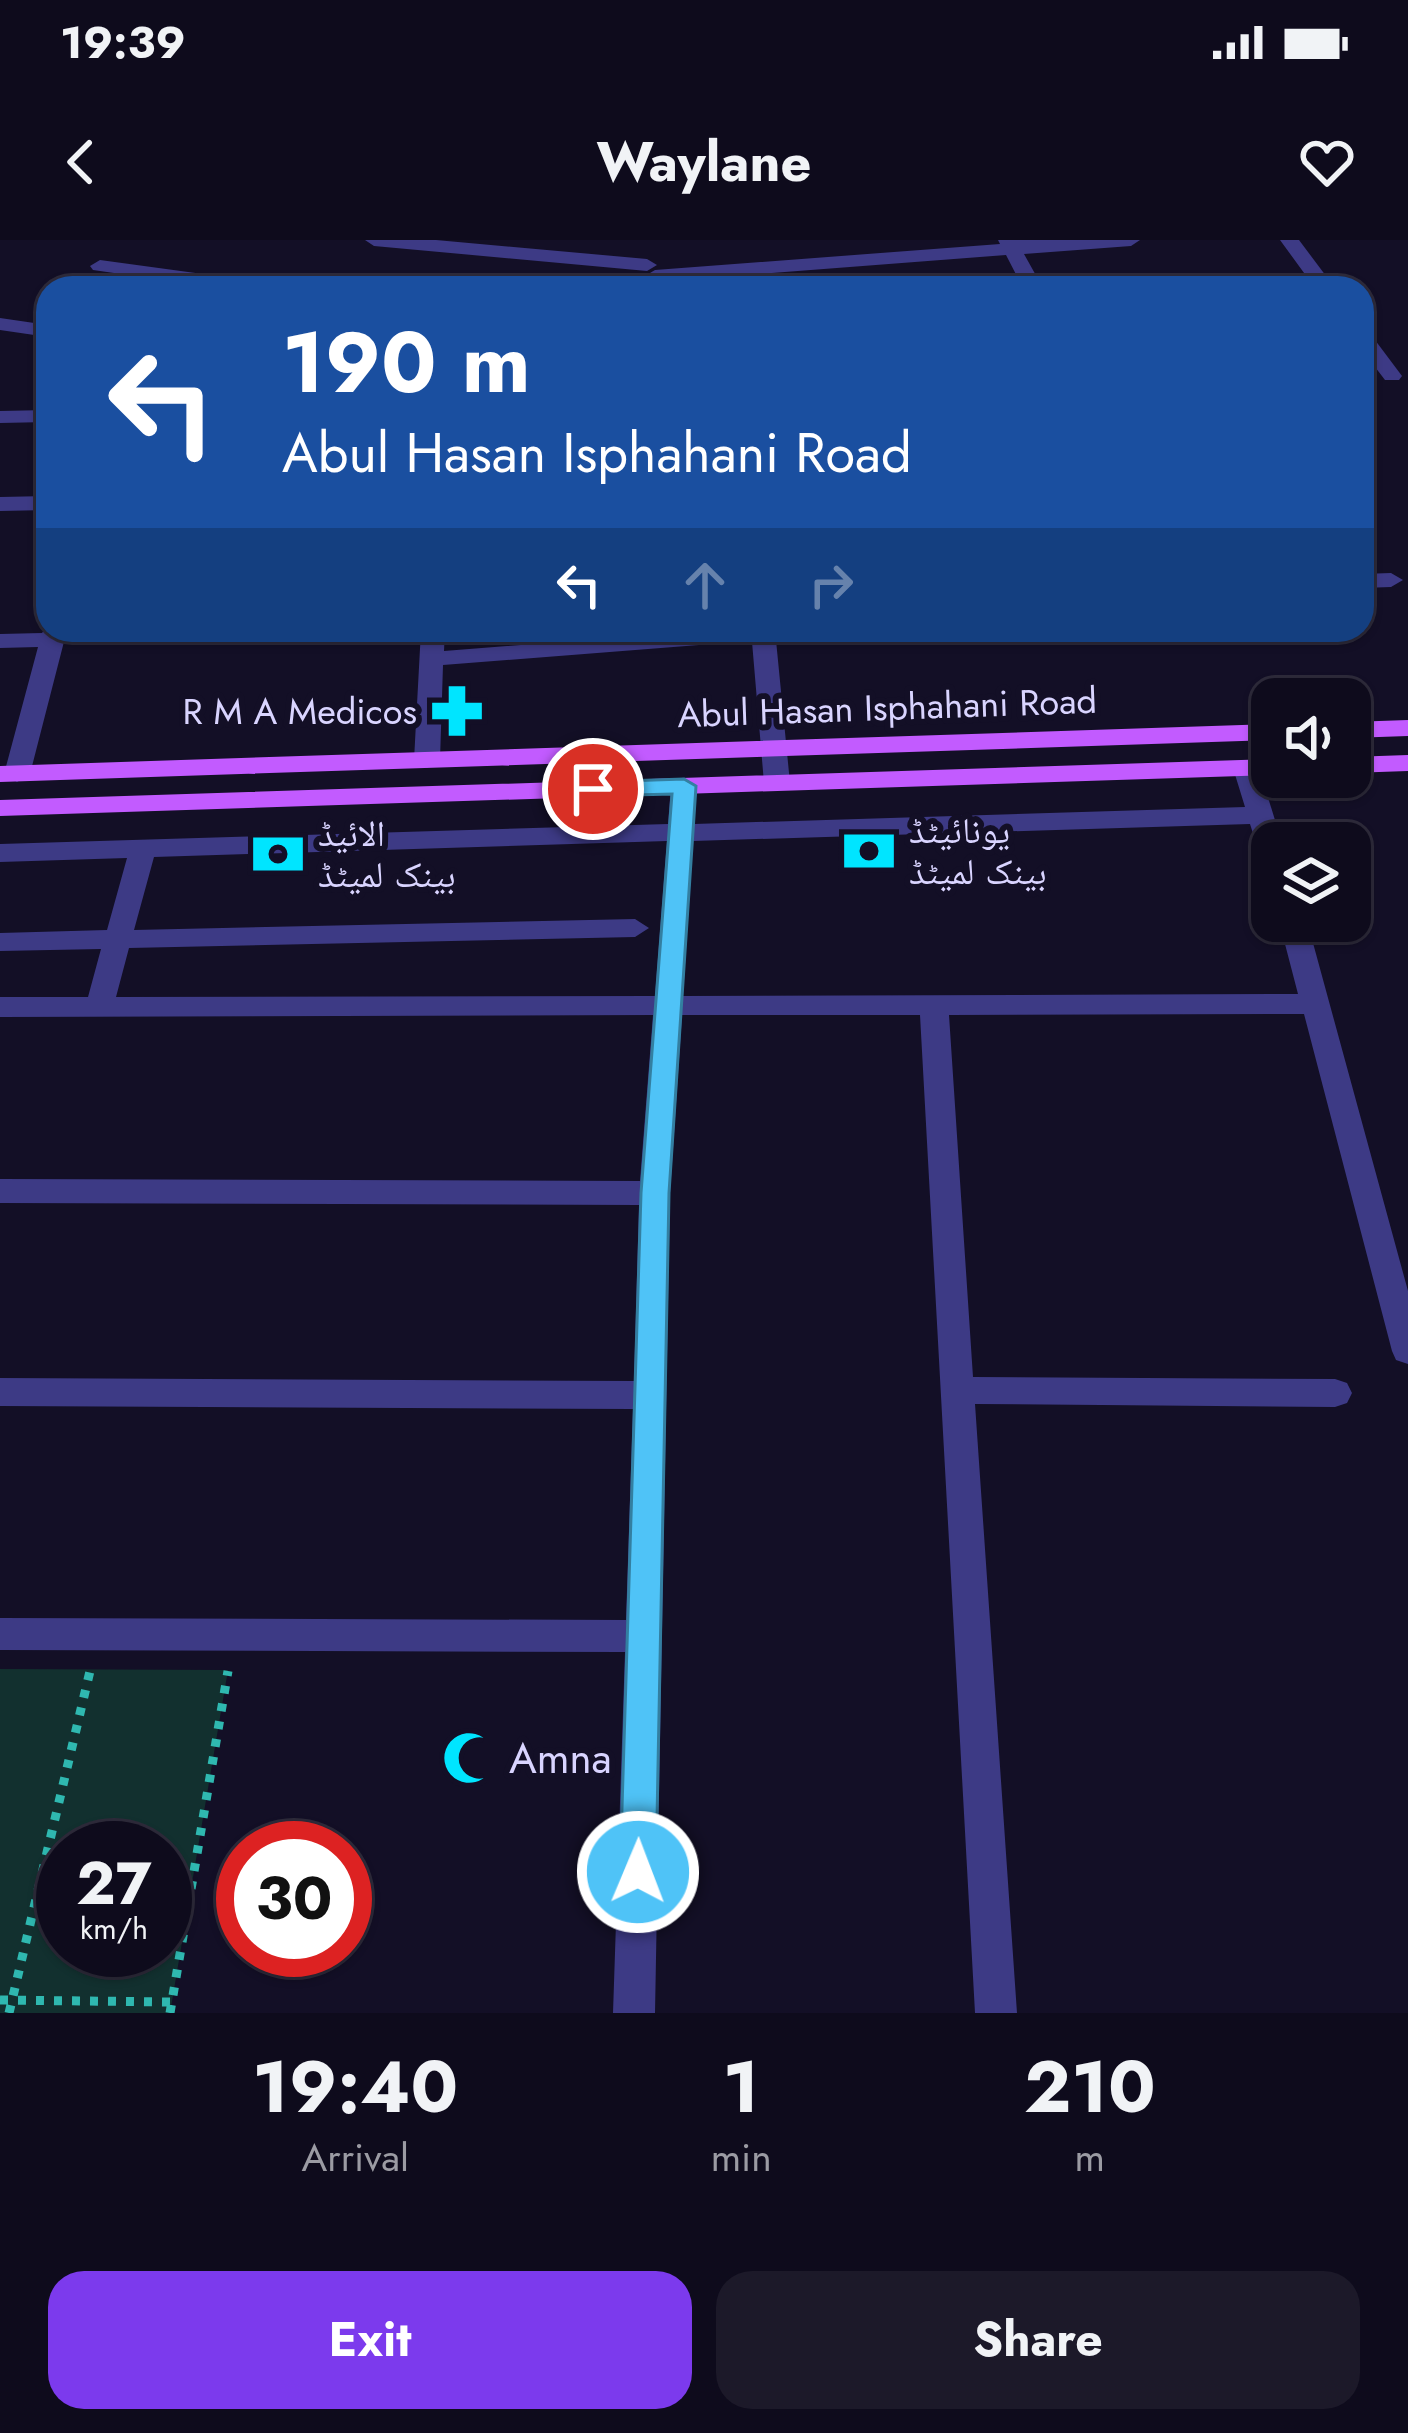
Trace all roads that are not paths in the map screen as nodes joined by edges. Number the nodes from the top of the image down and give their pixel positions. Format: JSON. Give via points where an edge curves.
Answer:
{"nodes":[{"id":1,"x":374,"y":240,"type":"edge"},
{"id":2,"x":641,"y":240,"type":"edge"},
{"id":3,"x":1130,"y":240,"type":"edge"},
{"id":4,"x":1289,"y":240,"type":"edge"},
{"id":5,"x":1010,"y":246,"type":"edge"},
{"id":6,"x":100,"y":266,"type":"dead end"},
{"id":7,"x":173,"y":276,"type":"edge"},
{"id":8,"x":646,"y":276,"type":"edge"},
{"id":9,"x":654,"y":276,"type":"edge"},
{"id":10,"x":665,"y":276,"type":"edge"},
{"id":11,"x":1026,"y":276,"type":"edge"},
{"id":12,"x":1316,"y":276,"type":"edge"},
{"id":13,"x":0,"y":324,"type":"edge"},
{"id":14,"x":36,"y":329,"type":"edge"},
{"id":15,"x":1374,"y":349,"type":"edge"},
{"id":16,"x":1400,"y":376,"type":"edge"},
{"id":17,"x":36,"y":416,"type":"edge"},
{"id":18,"x":0,"y":417,"type":"edge"},
{"id":19,"x":36,"y":504,"type":"edge"},
{"id":20,"x":0,"y":505,"type":"edge"},
{"id":21,"x":1391,"y":580,"type":"dead end"},
{"id":22,"x":1374,"y":581,"type":"edge"},
{"id":23,"x":36,"y":637,"type":"edge"},
{"id":24,"x":0,"y":640,"type":"edge"},
{"id":25,"x":52,"y":642,"type":"edge"},
{"id":26,"x":433,"y":642,"type":"edge"},
{"id":27,"x":648,"y":642,"type":"edge"},
{"id":28,"x":765,"y":642,"type":"edge"},
{"id":29,"x":432,"y":659,"type":"junction"},
{"id":30,"x":1408,"y":728,"type":"edge"},
{"id":31,"x":1371,"y":729,"type":"edge"},
{"id":32,"x":1251,"y":733,"type":"edge"},
{"id":33,"x":774,"y":746,"type":"junction"},
{"id":34,"x":427,"y":760,"type":"junction"},
{"id":35,"x":1408,"y":763,"type":"edge"},
{"id":36,"x":1371,"y":764,"type":"edge"},
{"id":37,"x":1251,"y":768,"type":"edge"},
{"id":38,"x":8,"y":774,"type":"edge"},
{"id":39,"x":777,"y":783,"type":"junction"},
{"id":40,"x":684,"y":786,"type":"junction"},
{"id":41,"x":1260,"y":798,"type":"edge"},
{"id":42,"x":0,"y":808,"type":"edge"},
{"id":43,"x":1261,"y":815,"type":"junction"},
{"id":44,"x":1263,"y":822,"type":"edge"},
{"id":45,"x":681,"y":834,"type":"junction"},
{"id":46,"x":143,"y":848,"type":"junction"},
{"id":47,"x":0,"y":853,"type":"edge"},
{"id":48,"x":635,"y":928,"type":"dead end"},
{"id":49,"x":119,"y":938,"type":"junction"},
{"id":50,"x":0,"y":942,"type":"edge"},
{"id":51,"x":1299,"y":942,"type":"edge"},
{"id":52,"x":1318,"y":1004,"type":"junction"},
{"id":53,"x":0,"y":1007,"type":"edge"},
{"id":54,"x":99,"y":1007,"type":"junction"},
{"id":55,"x":934,"y":1007,"type":"junction"},
{"id":56,"x":667,"y":1009,"type":"junction"},
{"id":57,"x":0,"y":1191,"type":"edge"},
{"id":58,"x":655,"y":1193,"type":"junction"},
{"id":59,"x":1408,"y":1352,"type":"edge"},
{"id":60,"x":957,"y":1390,"type":"junction"},
{"id":61,"x":0,"y":1392,"type":"edge"},
{"id":62,"x":1335,"y":1394,"type":"dead end"},
{"id":63,"x":650,"y":1395,"type":"junction"},
{"id":64,"x":0,"y":1634,"type":"edge"},
{"id":65,"x":644,"y":1636,"type":"junction"},
{"id":66,"x":634,"y":2013,"type":"edge"},
{"id":67,"x":996,"y":2013,"type":"edge"}],
"edges":[{"from":1,"to":8,"type":"street"},
{"from":2,"to":9,"type":"street"},
{"from":3,"to":5,"type":"street"},
{"from":4,"to":12,"type":"street"},
{"from":5,"to":10,"type":"street"},
{"from":5,"to":11,"type":"street"},
{"from":6,"to":7,"type":"street"},
{"from":13,"to":14,"type":"street"},
{"from":15,"to":16,"type":"street"},
{"from":17,"to":18,"type":"street"},
{"from":19,"to":20,"type":"street"},
{"from":21,"to":22,"type":"street"},
{"from":23,"to":24,"type":"street"},
{"from":25,"to":38,"type":"street"},
{"from":26,"to":29,"type":"street"},
{"from":27,"to":29,"type":"street"},
{"from":28,"to":33,"type":"street"},
{"from":29,"to":34,"type":"street"},
{"from":30,"to":31,"type":"main road"},
{"from":32,"to":33,"type":"main road","name":"Abul Hasan Isphahani Road"},
{"from":33,"to":34,"type":"main road","name":"Abul Hasan Isphahani Road"},
{"from":33,"to":39,"type":"street"},
{"from":34,"to":38,"type":"main road","name":"Abul Hasan Isphahani Road"},
{"from":35,"to":36,"type":"main road"},
{"from":37,"to":39,"type":"main road","name":"Abul Hasan Isphahani Road"},
{"from":39,"to":40,"type":"main road","name":"Abul Hasan Isphahani Road"},
{"from":40,"to":42,"type":"main road","name":"Abul Hasan Isphahani Road"},
{"from":40,"to":45,"type":"street"},
{"from":41,"to":43,"type":"street"},
{"from":43,"to":44,"type":"street"},
{"from":43,"to":45,"type":"street"},
{"from":45,"to":46,"type":"street"},
{"from":45,"to":56,"type":"street"},
{"from":46,"to":47,"type":"street"},
{"from":46,"to":49,"type":"street"},
{"from":48,"to":49,"type":"street"},
{"from":49,"to":50,"type":"street"},
{"from":49,"to":54,"type":"street"},
{"from":51,"to":52,"type":"street"},
{"from":52,"to":55,"type":"street"},
{"from":52,"to":59,"type":"street"},
{"from":53,"to":54,"type":"street"},
{"from":54,"to":56,"type":"street"},
{"from":55,"to":56,"type":"street"},
{"from":55,"to":60,"type":"street"},
{"from":56,"to":58,"type":"street"},
{"from":57,"to":58,"type":"street"},
{"from":58,"to":63,"type":"street"},
{"from":60,"to":62,"type":"street"},
{"from":60,"to":67,"type":"street"},
{"from":61,"to":63,"type":"street"},
{"from":63,"to":65,"type":"street"},
{"from":64,"to":65,"type":"street"},
{"from":65,"to":66,"type":"street"}]}
